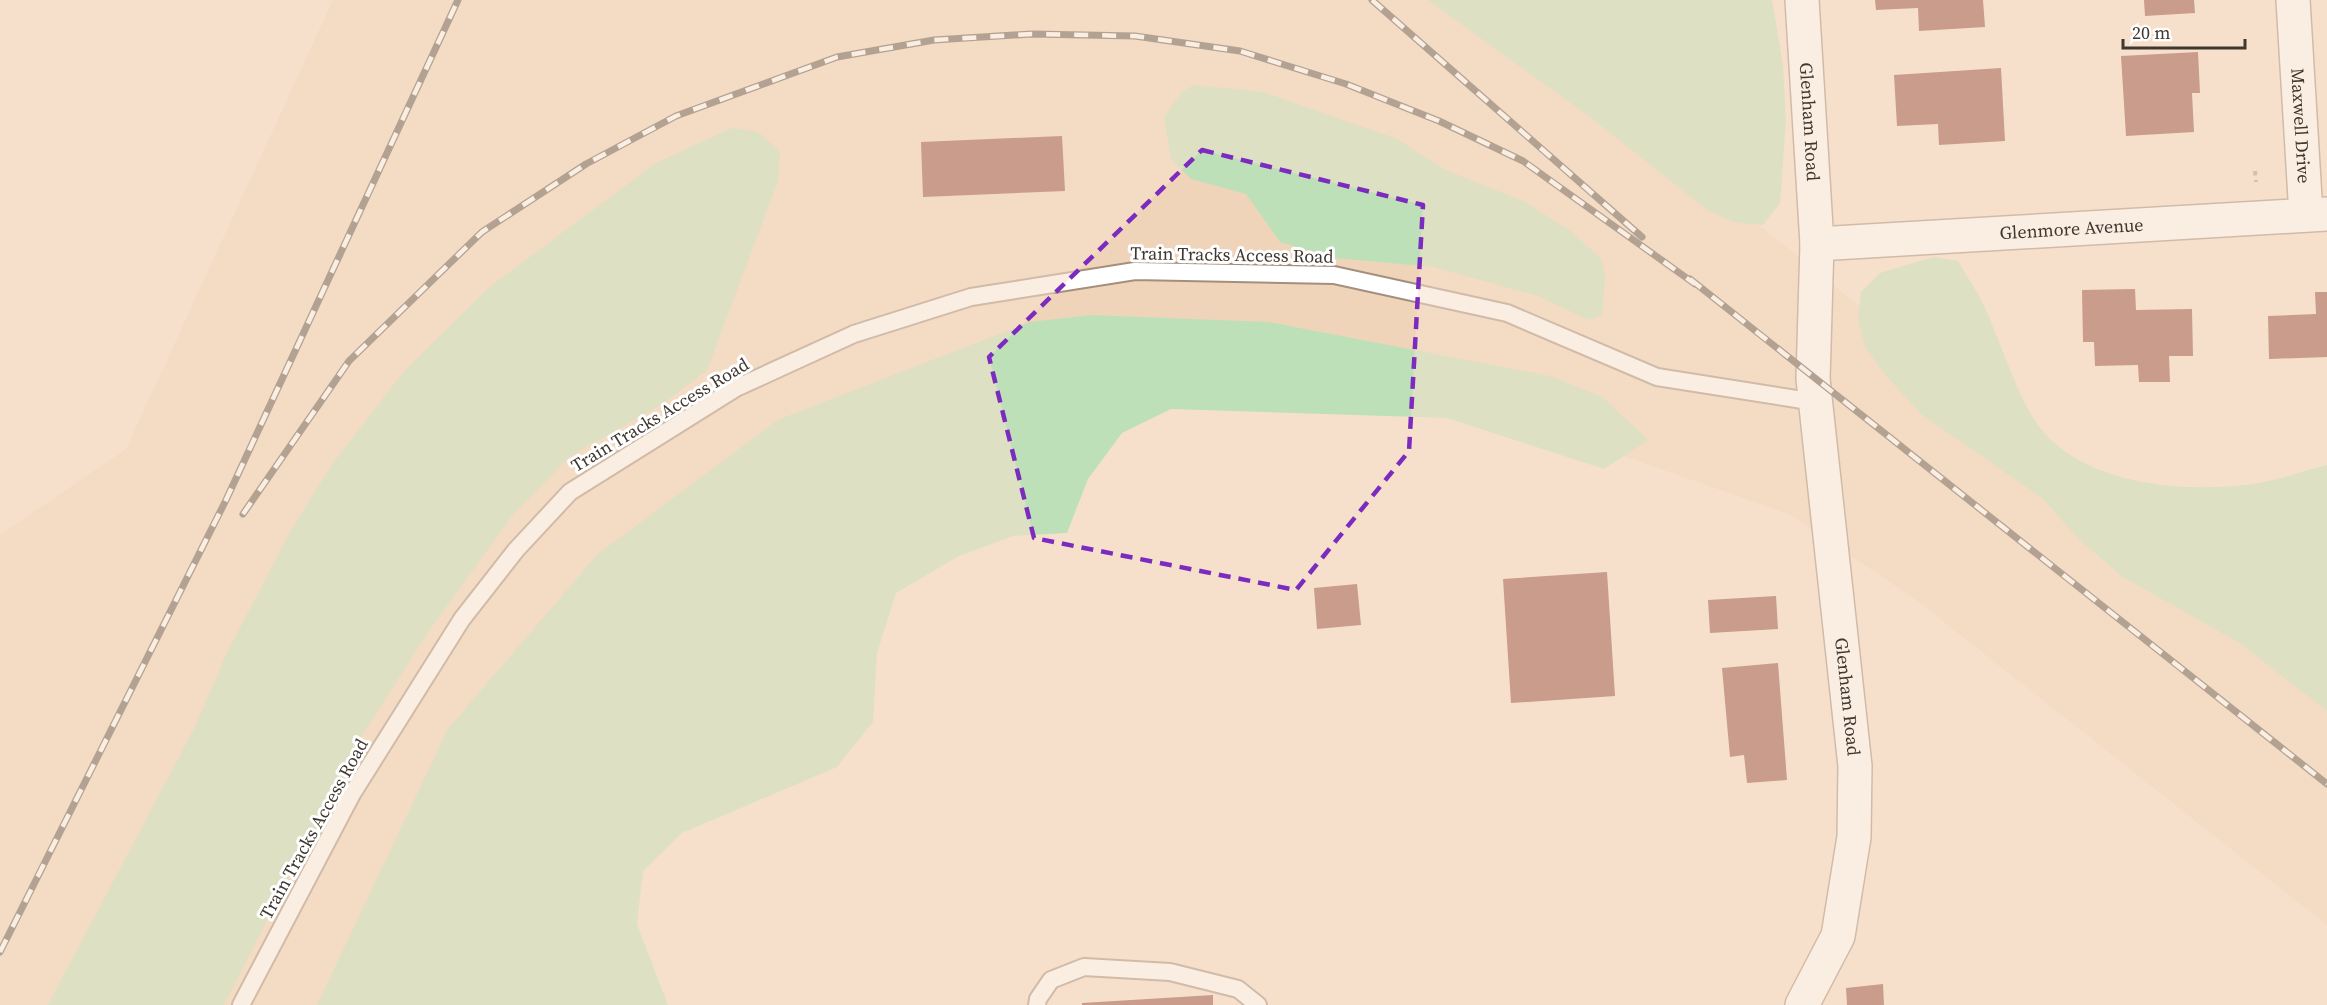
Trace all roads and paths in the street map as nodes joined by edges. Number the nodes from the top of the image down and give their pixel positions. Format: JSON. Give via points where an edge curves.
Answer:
{"nodes":[{"id":1,"x":1802,"y":0,"type":"edge"},
{"id":2,"x":2293,"y":0,"type":"edge"},
{"id":3,"x":2316,"y":215,"type":"edge"},
{"id":4,"x":1817,"y":244,"type":"junction"},
{"id":5,"x":1814,"y":390,"type":"junction"},
{"id":6,"x":241,"y":1005,"type":"edge"},
{"id":7,"x":1037,"y":1005,"type":"edge"},
{"id":8,"x":1258,"y":1005,"type":"edge"},
{"id":9,"x":1803,"y":1005,"type":"edge"}],
"edges":[{"from":1,"to":4,"type":"street","name":"Glenham Road"},
{"from":2,"to":3,"type":"street","name":"Maxwell Drive"},
{"from":3,"to":4,"type":"street","name":"Glenmore Avenue"},
{"from":4,"to":5,"type":"street","name":"Glenham Road"},
{"from":5,"to":6,"type":"lane","name":"Train Tracks Access Road","via":[[1657,376],[1507,313],[1334,274],[1135,271],[971,297],[854,334],[736,388],[570,492],[516,550],[462,619],[352,794]]},
{"from":5,"to":9,"type":"street","name":"Glenham Road","via":[[1855,766],[1854,837],[1838,936]]},
{"from":7,"to":8,"type":"lane","via":[[1051,980],[1084,967],[1170,972],[1238,989]]}]}
